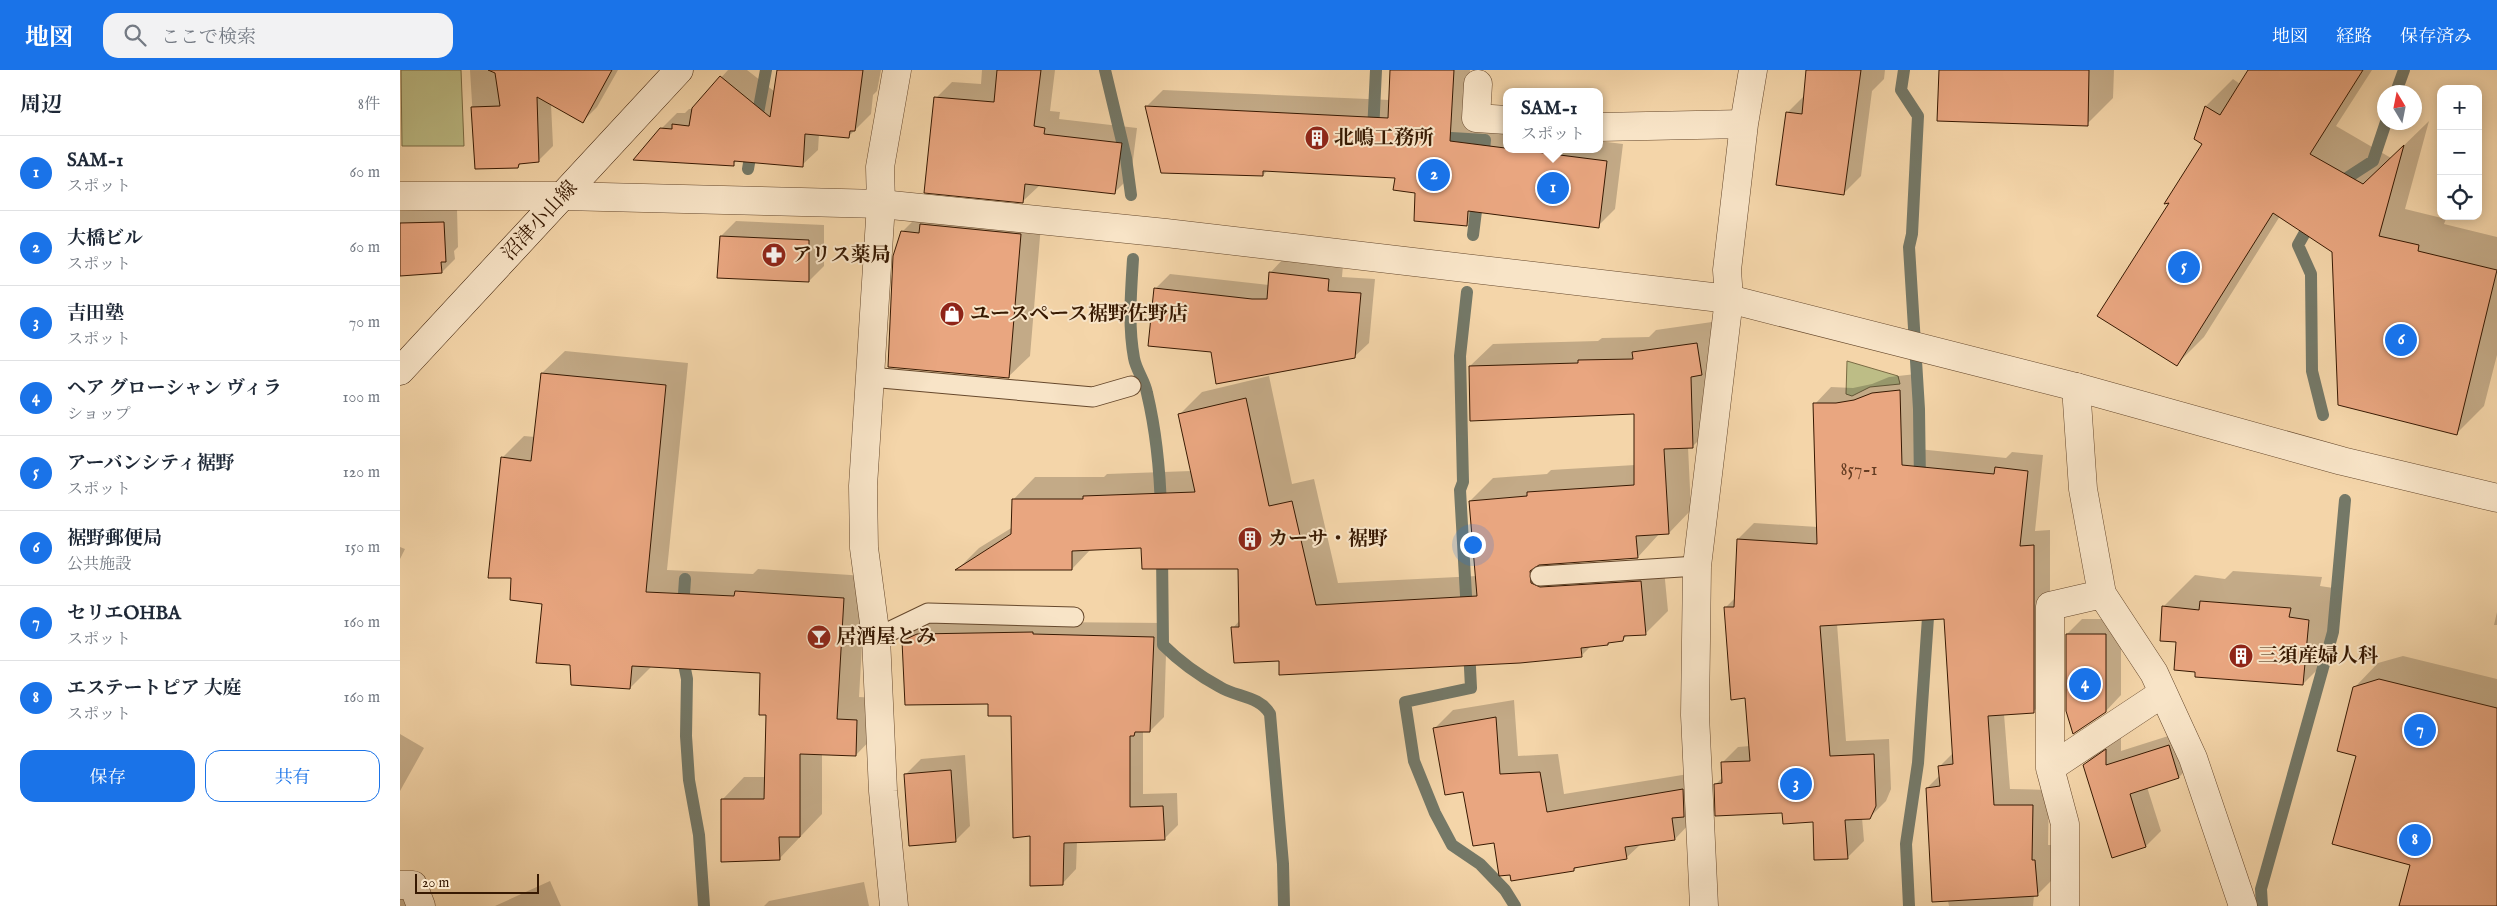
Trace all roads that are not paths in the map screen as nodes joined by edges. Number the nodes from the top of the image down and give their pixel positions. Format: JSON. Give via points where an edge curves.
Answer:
{"nodes":[{"id":1,"x":679,"y":70,"type":"edge"},
{"id":2,"x":897,"y":70,"type":"edge"},
{"id":3,"x":1753,"y":70,"type":"edge"},
{"id":4,"x":1478,"y":84,"type":"dead end"},
{"id":5,"x":1503,"y":120,"type":"edge"},
{"id":6,"x":1744,"y":124,"type":"junction"},
{"id":7,"x":1603,"y":127,"type":"edge"},
{"id":8,"x":400,"y":196,"type":"edge"},
{"id":9,"x":563,"y":196,"type":"junction"},
{"id":10,"x":881,"y":204,"type":"junction"},
{"id":11,"x":1729,"y":299,"type":"junction"},
{"id":12,"x":400,"y":372,"type":"edge"},
{"id":13,"x":870,"y":377,"type":"junction"},
{"id":14,"x":1131,"y":386,"type":"dead end"},
{"id":15,"x":2076,"y":387,"type":"junction"},
{"id":16,"x":2497,"y":498,"type":"edge"},
{"id":17,"x":1697,"y":566,"type":"junction"},
{"id":18,"x":1540,"y":576,"type":"dead end"},
{"id":19,"x":2102,"y":594,"type":"junction"},
{"id":20,"x":1074,"y":618,"type":"dead end"},
{"id":21,"x":876,"y":638,"type":"junction"},
{"id":22,"x":2163,"y":693,"type":"junction"},
{"id":23,"x":2050,"y":768,"type":"junction"},
{"id":24,"x":400,"y":885,"type":"edge"},
{"id":25,"x":421,"y":906,"type":"edge"},
{"id":26,"x":894,"y":906,"type":"edge"},
{"id":27,"x":1704,"y":906,"type":"edge"},
{"id":28,"x":2065,"y":906,"type":"edge"},
{"id":29,"x":2243,"y":906,"type":"edge"}],
"edges":[{"from":1,"to":9,"type":"street","name":"沼津小山線"},
{"from":2,"to":10,"type":"street","via":[[880,167]]},
{"from":3,"to":6,"type":"street"},
{"from":4,"to":5,"type":"street","via":[[1476,118]]},
{"from":6,"to":7,"type":"street"},
{"from":6,"to":11,"type":"street","via":[[1727,270]]},
{"from":8,"to":9,"type":"street"},
{"from":9,"to":10,"type":"street"},
{"from":9,"to":12,"type":"street","name":"沼津小山線"},
{"from":10,"to":11,"type":"street","via":[[1166,233]]},
{"from":10,"to":13,"type":"street"},
{"from":11,"to":15,"type":"street"},
{"from":11,"to":17,"type":"street"},
{"from":13,"to":14,"type":"lane","via":[[1093,397]]},
{"from":13,"to":21,"type":"street","via":[[863,486],[864,548]]},
{"from":15,"to":16,"type":"street","via":[[2342,461]]},
{"from":15,"to":19,"type":"street","via":[[2083,489]]},
{"from":17,"to":18,"type":"lane"},
{"from":17,"to":27,"type":"street","via":[[1695,715]]},
{"from":19,"to":22,"type":"street","via":[[2154,673]]},
{"from":19,"to":23,"type":"street","via":[[2050,606]]},
{"from":20,"to":21,"type":"lane","via":[[928,612]]},
{"from":21,"to":26,"type":"street","via":[[883,791]]},
{"from":22,"to":23,"type":"street"},
{"from":22,"to":29,"type":"street","via":[[2193,758]]},
{"from":23,"to":28,"type":"street","via":[[2065,824]]},
{"from":24,"to":25,"type":"street","via":[[413,885]]}]}
